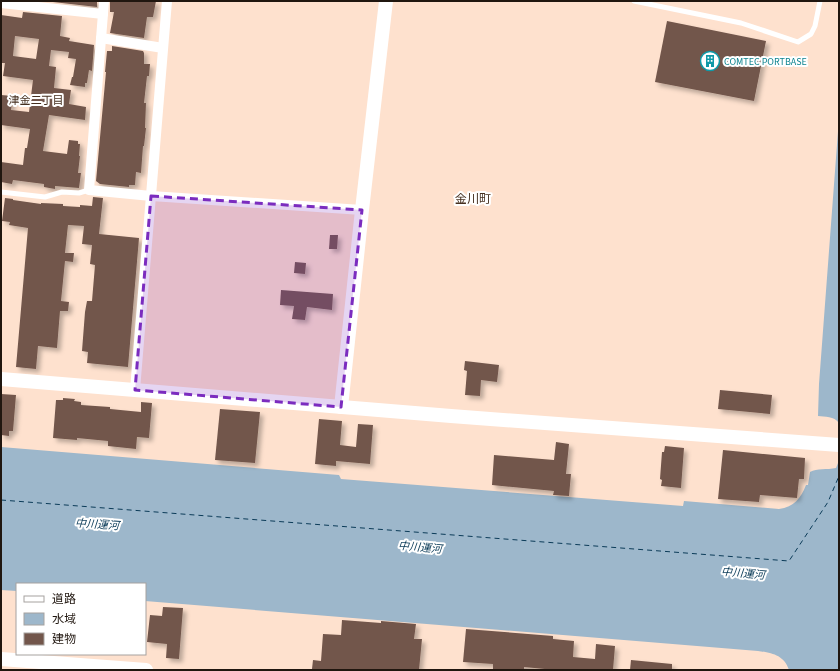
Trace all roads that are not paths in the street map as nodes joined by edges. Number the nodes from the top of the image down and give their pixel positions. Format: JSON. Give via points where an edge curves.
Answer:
{"nodes":[{"id":1,"x":104,"y":1,"type":"edge"},
{"id":2,"x":167,"y":1,"type":"edge"},
{"id":3,"x":386,"y":1,"type":"edge"},
{"id":4,"x":634,"y":1,"type":"edge"},
{"id":5,"x":820,"y":1,"type":"edge"},
{"id":6,"x":1,"y":3,"type":"edge"},
{"id":7,"x":103,"y":14,"type":"junction"},
{"id":8,"x":101,"y":38,"type":"junction"},
{"id":9,"x":163,"y":48,"type":"junction"},
{"id":10,"x":89,"y":190,"type":"junction"},
{"id":11,"x":1,"y":192,"type":"edge"},
{"id":12,"x":151,"y":196,"type":"junction"},
{"id":13,"x":362,"y":210,"type":"junction"},
{"id":14,"x":1,"y":379,"type":"edge"},
{"id":15,"x":134,"y":390,"type":"junction"},
{"id":16,"x":341,"y":407,"type":"junction"},
{"id":17,"x":839,"y":445,"type":"edge"},
{"id":18,"x":1,"y":658,"type":"edge"},
{"id":19,"x":42,"y":666,"type":"edge"},
{"id":20,"x":110,"y":668,"type":"edge"},
{"id":21,"x":146,"y":670,"type":"edge"}],
"edges":[{"from":1,"to":7,"type":"street"},
{"from":2,"to":9,"type":"street"},
{"from":3,"to":13,"type":"street"},
{"from":4,"to":5,"type":"lane","via":[[741,23],[798,42],[811,34]]},
{"from":6,"to":7,"type":"street"},
{"from":7,"to":8,"type":"street"},
{"from":8,"to":9,"type":"street"},
{"from":8,"to":10,"type":"street"},
{"from":9,"to":12,"type":"street"},
{"from":10,"to":11,"type":"lane","via":[[79,193],[62,192],[45,198]]},
{"from":10,"to":12,"type":"street"},
{"from":12,"to":13,"type":"street"},
{"from":12,"to":15,"type":"street"},
{"from":13,"to":16,"type":"street"},
{"from":14,"to":15,"type":"street"},
{"from":15,"to":16,"type":"street"},
{"from":16,"to":17,"type":"street"},
{"from":18,"to":19,"type":"street"},
{"from":19,"to":20,"type":"street"},
{"from":20,"to":21,"type":"street"}]}
